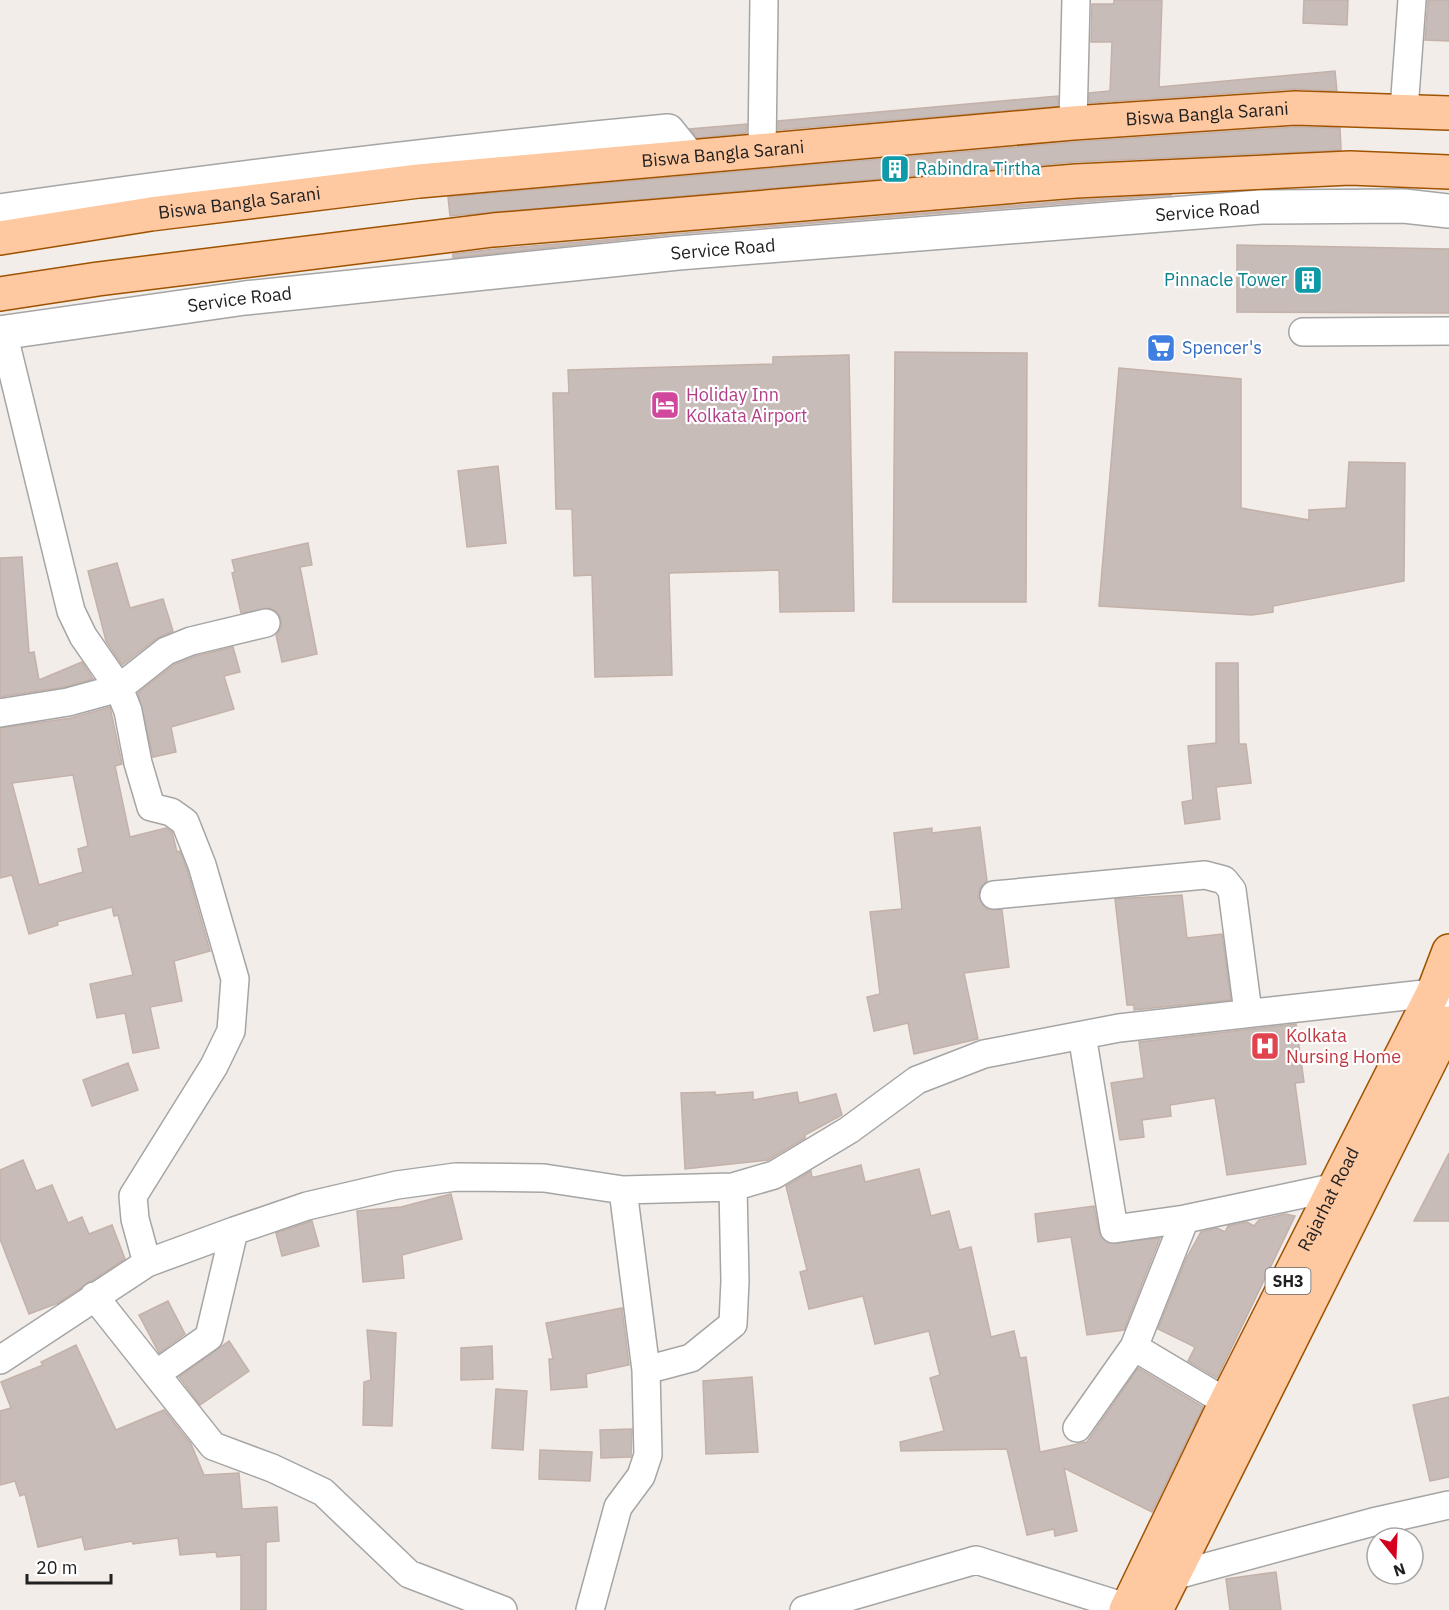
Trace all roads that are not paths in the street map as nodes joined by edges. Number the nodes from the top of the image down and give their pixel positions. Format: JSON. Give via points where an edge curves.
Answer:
{"nodes":[{"id":1,"x":764,"y":0,"type":"edge"},
{"id":2,"x":1076,"y":0,"type":"edge"},
{"id":3,"x":1412,"y":0,"type":"edge"},
{"id":4,"x":1404,"y":110,"type":"junction"},
{"id":5,"x":1449,"y":113,"type":"edge"},
{"id":6,"x":1073,"y":123,"type":"junction"},
{"id":7,"x":762,"y":150,"type":"junction"},
{"id":8,"x":416,"y":169,"type":"junction"},
{"id":9,"x":1449,"y":172,"type":"edge"},
{"id":10,"x":0,"y":211,"type":"edge"},
{"id":11,"x":1449,"y":211,"type":"edge"},
{"id":12,"x":0,"y":238,"type":"edge"},
{"id":13,"x":0,"y":294,"type":"edge"},
{"id":14,"x":1449,"y":331,"type":"edge"},
{"id":15,"x":1,"y":333,"type":"edge"},
{"id":16,"x":1303,"y":333,"type":"dead end"},
{"id":17,"x":266,"y":623,"type":"dead end"},
{"id":18,"x":119,"y":688,"type":"junction"},
{"id":19,"x":0,"y":713,"type":"edge"},
{"id":20,"x":994,"y":895,"type":"dead end"},
{"id":21,"x":1449,"y":951,"type":"edge"},
{"id":22,"x":1441,"y":995,"type":"edge"},
{"id":23,"x":1248,"y":1012,"type":"junction"},
{"id":24,"x":1449,"y":1023,"type":"edge"},
{"id":25,"x":1082,"y":1035,"type":"junction"},
{"id":26,"x":733,"y":1187,"type":"junction"},
{"id":27,"x":1336,"y":1187,"type":"junction"},
{"id":28,"x":623,"y":1190,"type":"junction"},
{"id":29,"x":1185,"y":1219,"type":"junction"},
{"id":30,"x":234,"y":1231,"type":"junction"},
{"id":31,"x":147,"y":1263,"type":"junction"},
{"id":32,"x":94,"y":1296,"type":"junction"},
{"id":33,"x":1134,"y":1347,"type":"junction"},
{"id":34,"x":0,"y":1360,"type":"edge"},
{"id":35,"x":646,"y":1370,"type":"junction"},
{"id":36,"x":156,"y":1374,"type":"junction"},
{"id":37,"x":1226,"y":1402,"type":"junction"},
{"id":38,"x":1077,"y":1428,"type":"dead end"},
{"id":39,"x":1449,"y":1505,"type":"edge"},
{"id":40,"x":1173,"y":1576,"type":"junction"},
{"id":41,"x":1136,"y":1609,"type":"edge"},
{"id":42,"x":503,"y":1610,"type":"edge"},
{"id":43,"x":590,"y":1610,"type":"edge"},
{"id":44,"x":804,"y":1610,"type":"edge"}],
"edges":[{"from":1,"to":7,"type":"street"},
{"from":2,"to":6,"type":"street"},
{"from":3,"to":4,"type":"street"},
{"from":4,"to":5,"type":"main road","name":"Biswa Bangla Sarani"},
{"from":4,"to":6,"type":"main road","name":"Biswa Bangla Sarani","via":[[1295,108]]},
{"from":6,"to":7,"type":"main road","name":"Biswa Bangla Sarani"},
{"from":7,"to":8,"type":"main road","name":"Biswa Bangla Sarani"},
{"from":8,"to":10,"type":"street"},
{"from":8,"to":12,"type":"main road","name":"Biswa Bangla Sarani"},
{"from":9,"to":13,"type":"main road","via":[[1350,168],[1040,184],[493,230]]},
{"from":11,"to":15,"type":"street","name":"Service Road","via":[[1404,206],[1261,207],[678,253],[245,298]]},
{"from":14,"to":16,"type":"street"},
{"from":15,"to":18,"type":"street","via":[[71,611],[83,636]]},
{"from":17,"to":18,"type":"street","via":[[166,651]]},
{"from":18,"to":19,"type":"street","via":[[68,702]]},
{"from":18,"to":31,"type":"street","via":[[151,807],[171,812],[185,822],[202,865],[235,979],[231,1031],[214,1066],[133,1196]]},
{"from":20,"to":23,"type":"street","via":[[1205,875],[1224,880],[1232,890]]},
{"from":21,"to":22,"type":"main road","name":"Rajarhat Road","number":"SH3"},
{"from":22,"to":23,"type":"street"},
{"from":22,"to":27,"type":"main road","name":"Rajarhat Road","number":"SH3"},
{"from":23,"to":25,"type":"street"},
{"from":24,"to":40,"type":"main road","name":"Rajarhat Road","number":"SH3"},
{"from":25,"to":26,"type":"street","via":[[984,1054],[917,1080],[849,1130],[774,1175]]},
{"from":25,"to":29,"type":"street","via":[[1114,1229]]},
{"from":26,"to":28,"type":"street"},
{"from":26,"to":35,"type":"street","via":[[733,1324],[692,1358]]},
{"from":27,"to":29,"type":"street"},
{"from":27,"to":37,"type":"main road","name":"Rajarhat Road","number":"SH3"},
{"from":28,"to":30,"type":"street","via":[[544,1178],[456,1178],[397,1185],[318,1203]]},
{"from":28,"to":35,"type":"street"},
{"from":29,"to":33,"type":"street"},
{"from":30,"to":31,"type":"street"},
{"from":30,"to":36,"type":"street","via":[[209,1337]]},
{"from":31,"to":32,"type":"street"},
{"from":32,"to":34,"type":"street"},
{"from":32,"to":36,"type":"street"},
{"from":33,"to":37,"type":"street"},
{"from":33,"to":38,"type":"street"},
{"from":35,"to":43,"type":"street","via":[[648,1455],[641,1476],[618,1507]]},
{"from":36,"to":42,"type":"street","via":[[213,1446],[323,1492],[409,1574]]},
{"from":37,"to":41,"type":"main road","name":"Rajarhat Road","number":"SH3"},
{"from":39,"to":40,"type":"street"},
{"from":40,"to":41,"type":"main road","name":"Rajarhat Road","number":"SH3"},
{"from":41,"to":44,"type":"street","via":[[976,1560]]}]}
